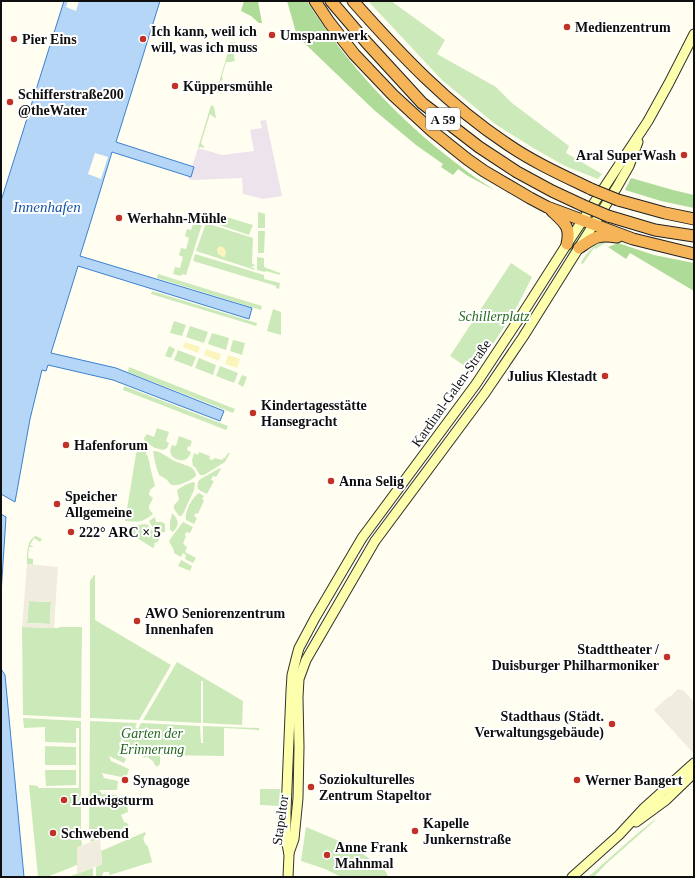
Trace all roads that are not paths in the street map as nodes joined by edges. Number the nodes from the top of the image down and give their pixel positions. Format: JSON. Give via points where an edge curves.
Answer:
{"nodes":[{"id":1,"x":315,"y":1,"type":"edge"},
{"id":2,"x":331,"y":1,"type":"edge"},
{"id":3,"x":353,"y":1,"type":"edge"},
{"id":4,"x":694,"y":34,"type":"edge"},
{"id":5,"x":641,"y":131,"type":"junction"},
{"id":6,"x":548,"y":207,"type":"junction"},
{"id":7,"x":694,"y":219,"type":"edge"},
{"id":8,"x":583,"y":220,"type":"junction"},
{"id":9,"x":594,"y":225,"type":"junction"},
{"id":10,"x":694,"y":236,"type":"edge"},
{"id":11,"x":633,"y":239,"type":"junction"},
{"id":12,"x":566,"y":244,"type":"junction"},
{"id":13,"x":579,"y":248,"type":"junction"},
{"id":14,"x":694,"y":254,"type":"edge"},
{"id":15,"x":296,"y":677,"type":"junction"},
{"id":16,"x":694,"y":763,"type":"edge"},
{"id":17,"x":694,"y":773,"type":"edge"},
{"id":18,"x":654,"y":804,"type":"junction"},
{"id":19,"x":288,"y":877,"type":"edge"},
{"id":20,"x":572,"y":877,"type":"edge"}],
"edges":[{"from":1,"to":6,"type":"highway","via":[[354,54],[432,131],[484,171]]},
{"from":2,"to":10,"type":"highway","number":"A 59","bridge":true,"via":[[422,103],[510,168],[552,191],[608,216],[655,230]]},
{"from":3,"to":7,"type":"highway","number":"A 59","bridge":true,"via":[[435,87],[473,120],[508,145],[547,168],[618,200]]},
{"from":4,"to":5,"type":"main road","name":"Kardinal-Galen-Straße","via":[[669,84]]},
{"from":5,"to":8,"type":"main road","name":"Kardinal-Galen-Straße"},
{"from":5,"to":9,"type":"main road","name":"Kardinal-Galen-Straße","via":[[629,166]]},
{"from":6,"to":8,"type":"highway"},
{"from":6,"to":12,"type":"highway","via":[[568,230]]},
{"from":8,"to":9,"type":"highway"},
{"from":8,"to":12,"type":"main road","name":"Kardinal-Galen-Straße"},
{"from":9,"to":11,"type":"highway"},
{"from":9,"to":13,"type":"main road","name":"Kardinal-Galen-Straße"},
{"from":11,"to":13,"type":"highway","via":[[597,236]]},
{"from":11,"to":14,"type":"highway"},
{"from":12,"to":15,"type":"main road","name":"Kardinal-Galen-Straße","via":[[476,384],[362,538],[296,655]]},
{"from":13,"to":15,"type":"main road","name":"Kardinal-Galen-Straße","via":[[523,337],[375,541]]},
{"from":15,"to":19,"type":"main road","name":"Stapeltor","via":[[286,812]]},
{"from":16,"to":18,"type":"main road"},
{"from":17,"to":18,"type":"main road"},
{"from":18,"to":20,"type":"main road","via":[[644,808],[619,835]]}]}
